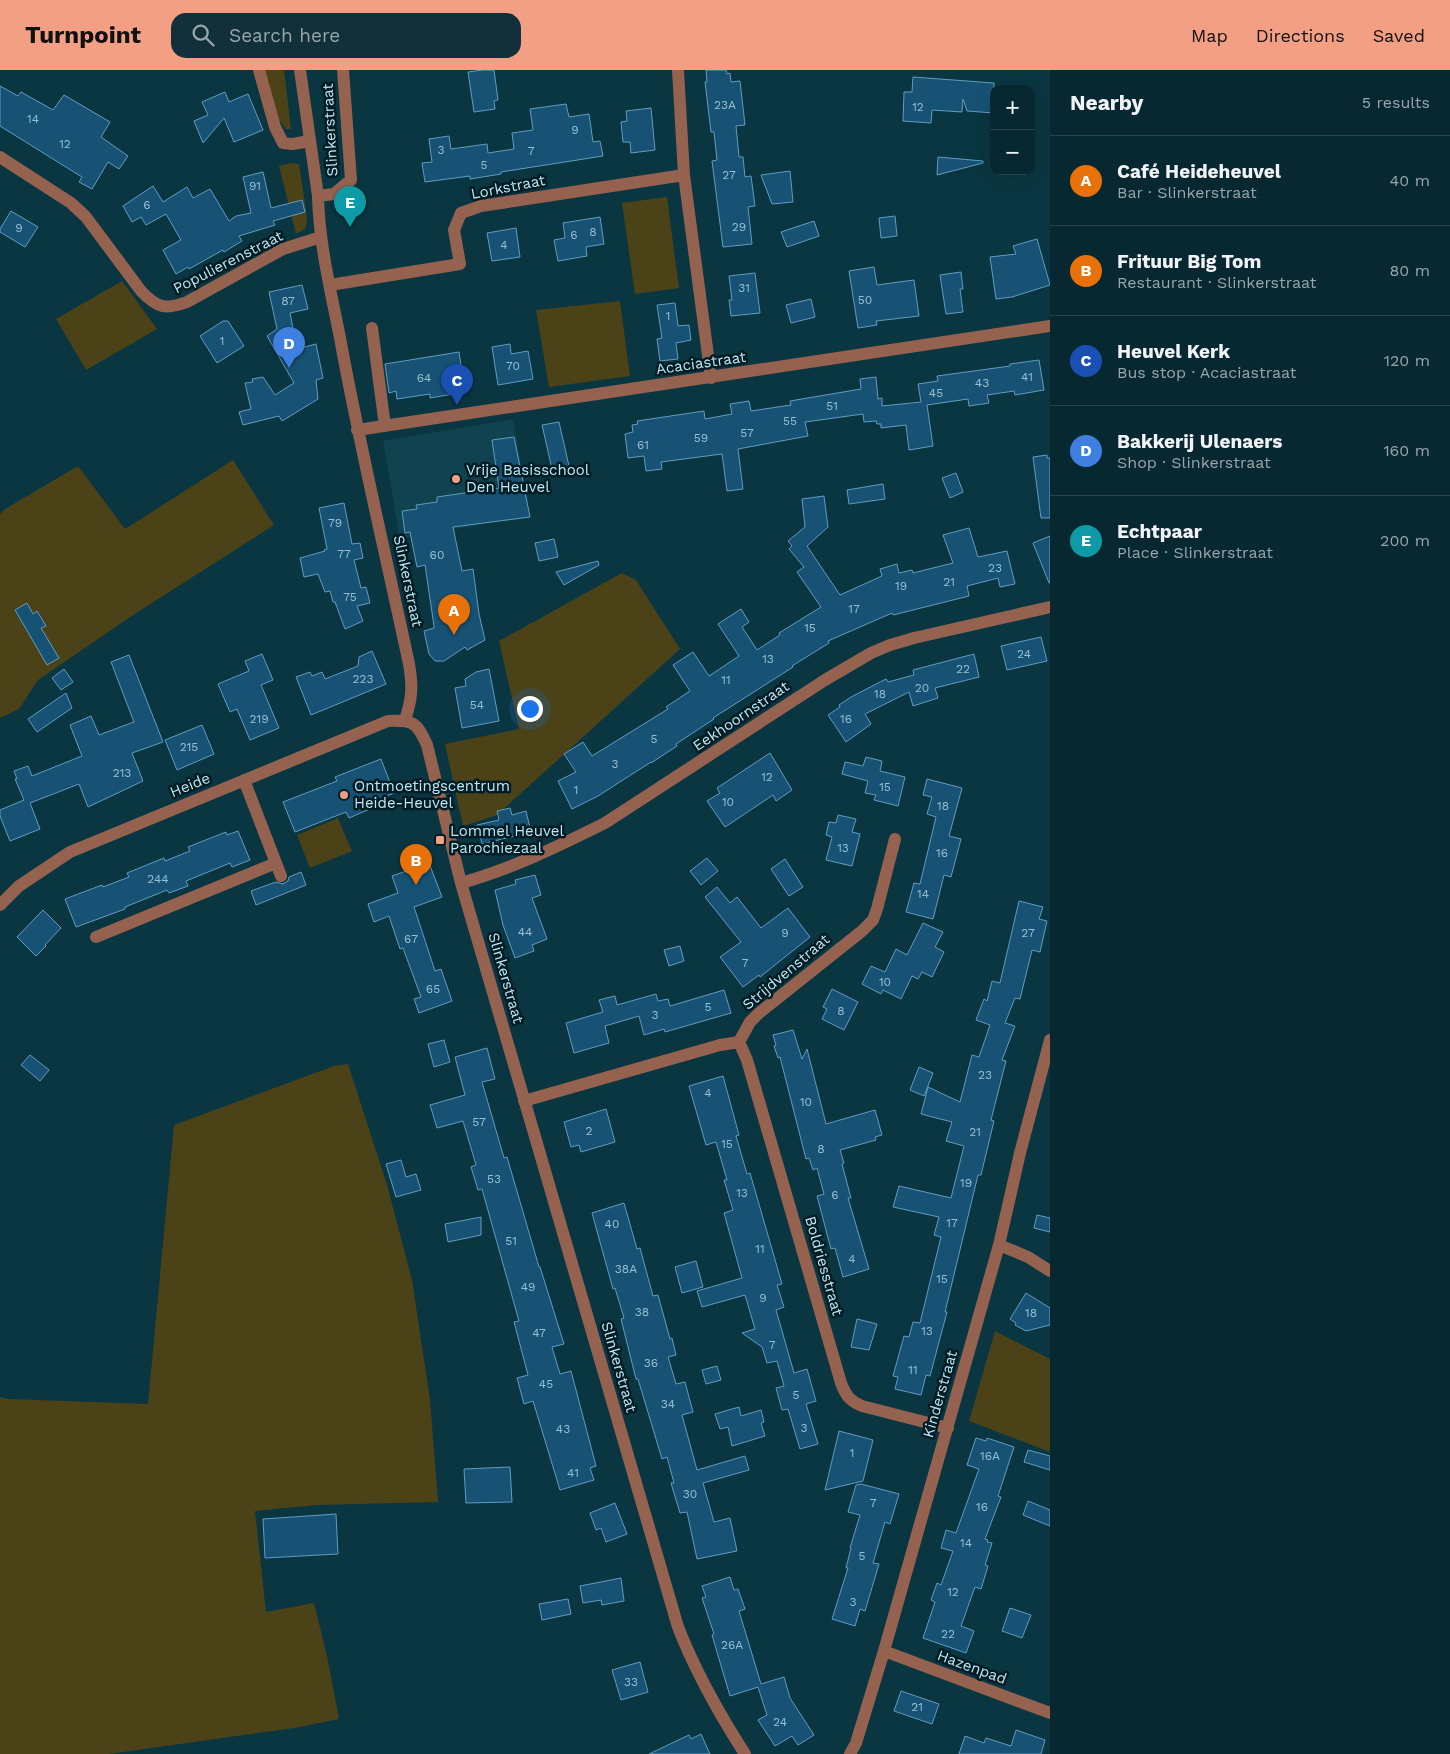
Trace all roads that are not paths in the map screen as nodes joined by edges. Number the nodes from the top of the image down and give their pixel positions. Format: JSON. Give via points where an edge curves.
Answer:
{"nodes":[{"id":1,"x":258,"y":70,"type":"edge"},
{"id":2,"x":300,"y":70,"type":"edge"},
{"id":3,"x":343,"y":70,"type":"edge"},
{"id":4,"x":678,"y":70,"type":"edge"},
{"id":5,"x":310,"y":141,"type":"junction"},
{"id":6,"x":0,"y":157,"type":"edge"},
{"id":7,"x":684,"y":175,"type":"junction"},
{"id":8,"x":318,"y":196,"type":"junction"},
{"id":9,"x":321,"y":237,"type":"junction"},
{"id":10,"x":330,"y":285,"type":"junction"},
{"id":11,"x":1050,"y":326,"type":"edge"},
{"id":12,"x":372,"y":328,"type":"dead end"},
{"id":13,"x":711,"y":378,"type":"junction"},
{"id":14,"x":386,"y":426,"type":"junction"},
{"id":15,"x":357,"y":430,"type":"junction"},
{"id":16,"x":1050,"y":606,"type":"edge"},
{"id":17,"x":405,"y":720,"type":"junction"},
{"id":18,"x":244,"y":780,"type":"junction"},
{"id":19,"x":895,"y":839,"type":"dead end"},
{"id":20,"x":276,"y":862,"type":"junction"},
{"id":21,"x":281,"y":876,"type":"dead end"},
{"id":22,"x":461,"y":883,"type":"junction"},
{"id":23,"x":0,"y":905,"type":"edge"},
{"id":24,"x":96,"y":937,"type":"dead end"},
{"id":25,"x":1050,"y":1040,"type":"edge"},
{"id":26,"x":739,"y":1042,"type":"junction"},
{"id":27,"x":524,"y":1101,"type":"junction"},
{"id":28,"x":999,"y":1245,"type":"junction"},
{"id":29,"x":1050,"y":1271,"type":"edge"},
{"id":30,"x":948,"y":1428,"type":"junction"},
{"id":31,"x":884,"y":1651,"type":"junction"},
{"id":32,"x":1050,"y":1713,"type":"edge"},
{"id":33,"x":745,"y":1754,"type":"edge"},
{"id":34,"x":850,"y":1754,"type":"edge"}],
"edges":[{"from":1,"to":5,"type":"street","name":"Slinkerstraat","via":[[282,143]]},
{"from":2,"to":5,"type":"street","name":"Slinkerstraat"},
{"from":3,"to":8,"type":"street","name":"Slinkerstraat","via":[[351,180],[334,194]]},
{"from":4,"to":7,"type":"street"},
{"from":5,"to":8,"type":"street","name":"Slinkerstraat"},
{"from":6,"to":9,"type":"street","name":"Populierenstraat","via":[[71,203],[141,291],[160,306],[173,308],[283,249]]},
{"from":7,"to":10,"type":"street","name":"Lorkstraat","via":[[481,206],[462,214],[454,230],[460,264]]},
{"from":7,"to":13,"type":"street"},
{"from":8,"to":9,"type":"street","name":"Slinkerstraat"},
{"from":9,"to":10,"type":"street","name":"Slinkerstraat"},
{"from":10,"to":15,"type":"street","name":"Slinkerstraat"},
{"from":11,"to":13,"type":"street","name":"Acaciastraat"},
{"from":12,"to":14,"type":"street"},
{"from":13,"to":14,"type":"street","name":"Acaciastraat"},
{"from":14,"to":15,"type":"street","name":"Acaciastraat"},
{"from":15,"to":17,"type":"street","name":"Slinkerstraat","via":[[410,664],[413,685]]},
{"from":16,"to":22,"type":"street","name":"Eekhoornstraat","via":[[914,638],[871,653],[605,823],[485,876]]},
{"from":17,"to":18,"type":"street","name":"Heide","via":[[388,721]]},
{"from":17,"to":22,"type":"street","name":"Slinkerstraat","via":[[419,729],[427,745]]},
{"from":18,"to":20,"type":"street"},
{"from":18,"to":23,"type":"street","name":"Heide","via":[[70,852],[19,886]]},
{"from":19,"to":26,"type":"street","name":"Strijdvenstraat","via":[[873,920],[759,1013]]},
{"from":20,"to":21,"type":"street"},
{"from":20,"to":24,"type":"street"},
{"from":22,"to":27,"type":"street","name":"Slinkerstraat"},
{"from":25,"to":28,"type":"street","name":"Kinderstraat"},
{"from":26,"to":27,"type":"street"},
{"from":26,"to":30,"type":"street","name":"Boldriesstraat","via":[[750,1069],[846,1396],[862,1406]]},
{"from":27,"to":33,"type":"street","name":"Slinkerstraat","via":[[678,1627],[715,1706]]},
{"from":28,"to":29,"type":"street"},
{"from":28,"to":30,"type":"street","name":"Kinderstraat"},
{"from":30,"to":31,"type":"street","name":"Kinderstraat"},
{"from":31,"to":32,"type":"street","name":"Hazenpad"},
{"from":31,"to":34,"type":"street","name":"Kinderstraat"}]}
